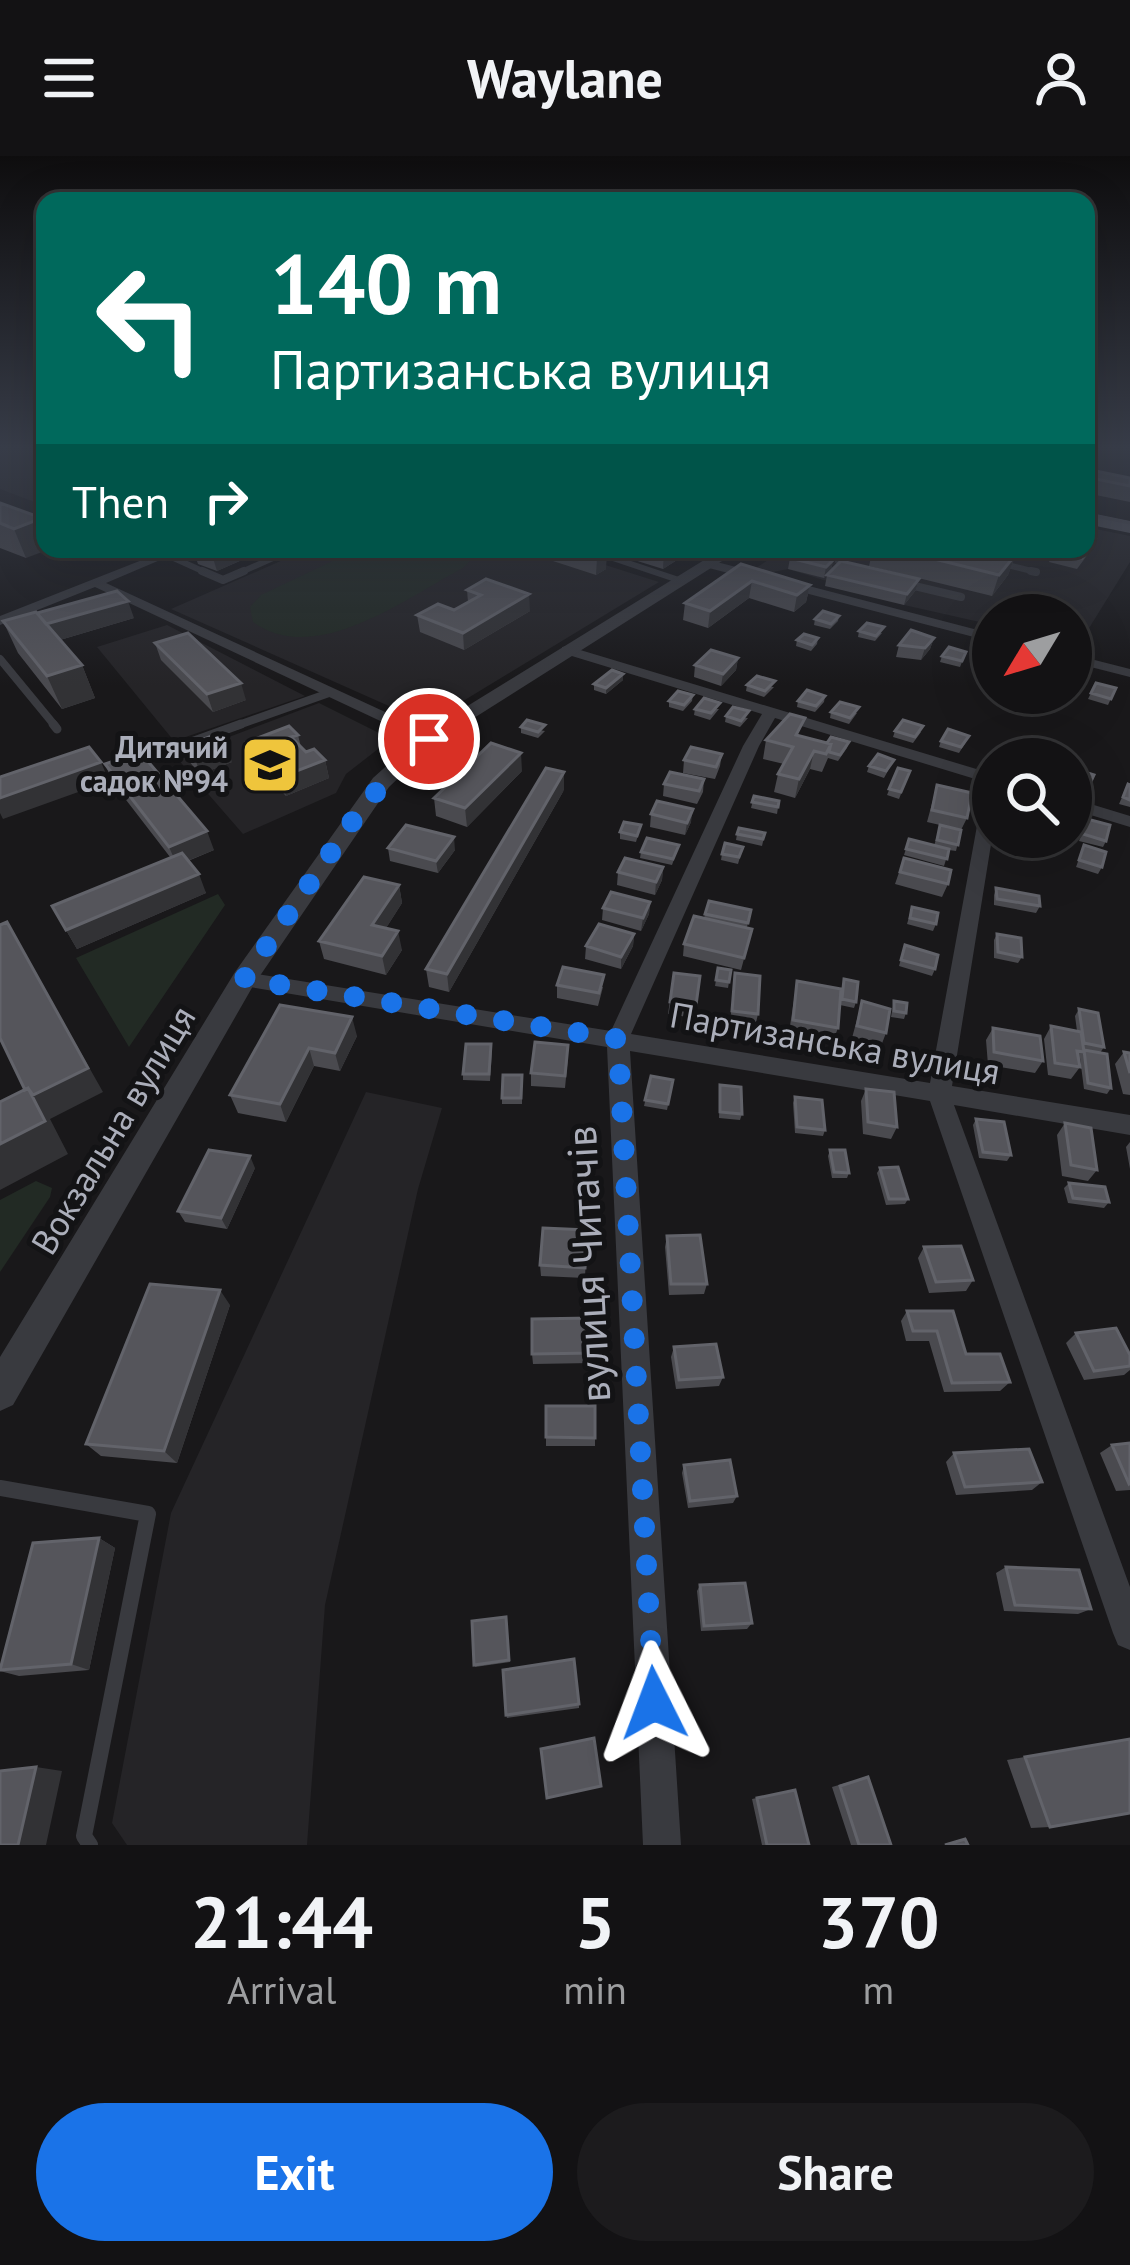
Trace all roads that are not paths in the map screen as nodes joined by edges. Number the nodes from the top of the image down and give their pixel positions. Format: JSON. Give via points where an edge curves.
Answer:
{"nodes":[{"id":1,"x":159,"y":558,"type":"edge"},
{"id":2,"x":184,"y":558,"type":"edge"},
{"id":3,"x":273,"y":558,"type":"edge"},
{"id":4,"x":612,"y":558,"type":"edge"},
{"id":5,"x":719,"y":558,"type":"edge"},
{"id":6,"x":840,"y":558,"type":"edge"},
{"id":7,"x":994,"y":562,"type":"edge"},
{"id":8,"x":709,"y":564,"type":"junction"},
{"id":9,"x":851,"y":570,"type":"edge"},
{"id":10,"x":1036,"y":572,"type":"dead end"},
{"id":11,"x":682,"y":580,"type":"junction"},
{"id":12,"x":895,"y":581,"type":"edge"},
{"id":13,"x":96,"y":583,"type":"junction"},
{"id":14,"x":961,"y":597,"type":"dead end"},
{"id":15,"x":0,"y":622,"type":"edge"},
{"id":16,"x":972,"y":633,"type":"edge"},
{"id":17,"x":567,"y":650,"type":"junction"},
{"id":18,"x":0,"y":659,"type":"edge"},
{"id":19,"x":1092,"y":664,"type":"edge"},
{"id":20,"x":1130,"y":674,"type":"edge"},
{"id":21,"x":329,"y":693,"type":"junction"},
{"id":22,"x":771,"y":712,"type":"junction"},
{"id":23,"x":57,"y":729,"type":"dead end"},
{"id":24,"x":429,"y":739,"type":"junction"},
{"id":25,"x":161,"y":753,"type":"dead end"},
{"id":26,"x":972,"y":774,"type":"edge"},
{"id":27,"x":1092,"y":810,"type":"edge"},
{"id":28,"x":1130,"y":822,"type":"edge"},
{"id":29,"x":980,"y":858,"type":"edge"},
{"id":30,"x":244,"y":979,"type":"junction"},
{"id":31,"x":618,"y":1039,"type":"junction"},
{"id":32,"x":939,"y":1095,"type":"junction"},
{"id":33,"x":1130,"y":1125,"type":"edge"},
{"id":34,"x":0,"y":1392,"type":"edge"},
{"id":35,"x":0,"y":1488,"type":"edge"},
{"id":36,"x":1130,"y":1633,"type":"edge"},
{"id":37,"x":90,"y":1845,"type":"edge"},
{"id":38,"x":662,"y":1845,"type":"edge"}],
"edges":[{"from":1,"to":13,"type":"street"},
{"from":2,"to":3,"type":"lane","via":[[223,580]]},
{"from":4,"to":11,"type":"street"},
{"from":5,"to":8,"type":"street","name":"Вокзальна вулиця"},
{"from":6,"to":9,"type":"lane"},
{"from":7,"to":10,"type":"lane"},
{"from":8,"to":11,"type":"street","name":"Вокзальна вулиця"},
{"from":8,"to":16,"type":"street"},
{"from":11,"to":17,"type":"street","name":"Вокзальна вулиця"},
{"from":12,"to":14,"type":"lane"},
{"from":13,"to":15,"type":"street"},
{"from":13,"to":21,"type":"street"},
{"from":17,"to":22,"type":"street"},
{"from":17,"to":24,"type":"street","name":"Вокзальна вулиця"},
{"from":18,"to":23,"type":"lane"},
{"from":19,"to":20,"type":"street"},
{"from":21,"to":24,"type":"street"},
{"from":21,"to":25,"type":"lane"},
{"from":22,"to":26,"type":"street"},
{"from":22,"to":31,"type":"street","name":"вулиця Читачів"},
{"from":24,"to":30,"type":"street","name":"Вокзальна вулиця","via":[[365,803]]},
{"from":27,"to":28,"type":"street"},
{"from":29,"to":32,"type":"street"},
{"from":30,"to":31,"type":"street","name":"Партизанська вулиця"},
{"from":30,"to":34,"type":"street","name":"Вокзальна вулиця"},
{"from":31,"to":32,"type":"street","name":"Партизанська вулиця"},
{"from":31,"to":38,"type":"street","name":"вулиця Читачів"},
{"from":32,"to":33,"type":"street","name":"Партизанська вулиця"},
{"from":32,"to":36,"type":"street"},
{"from":35,"to":37,"type":"lane","via":[[148,1514],[84,1836]]}]}
